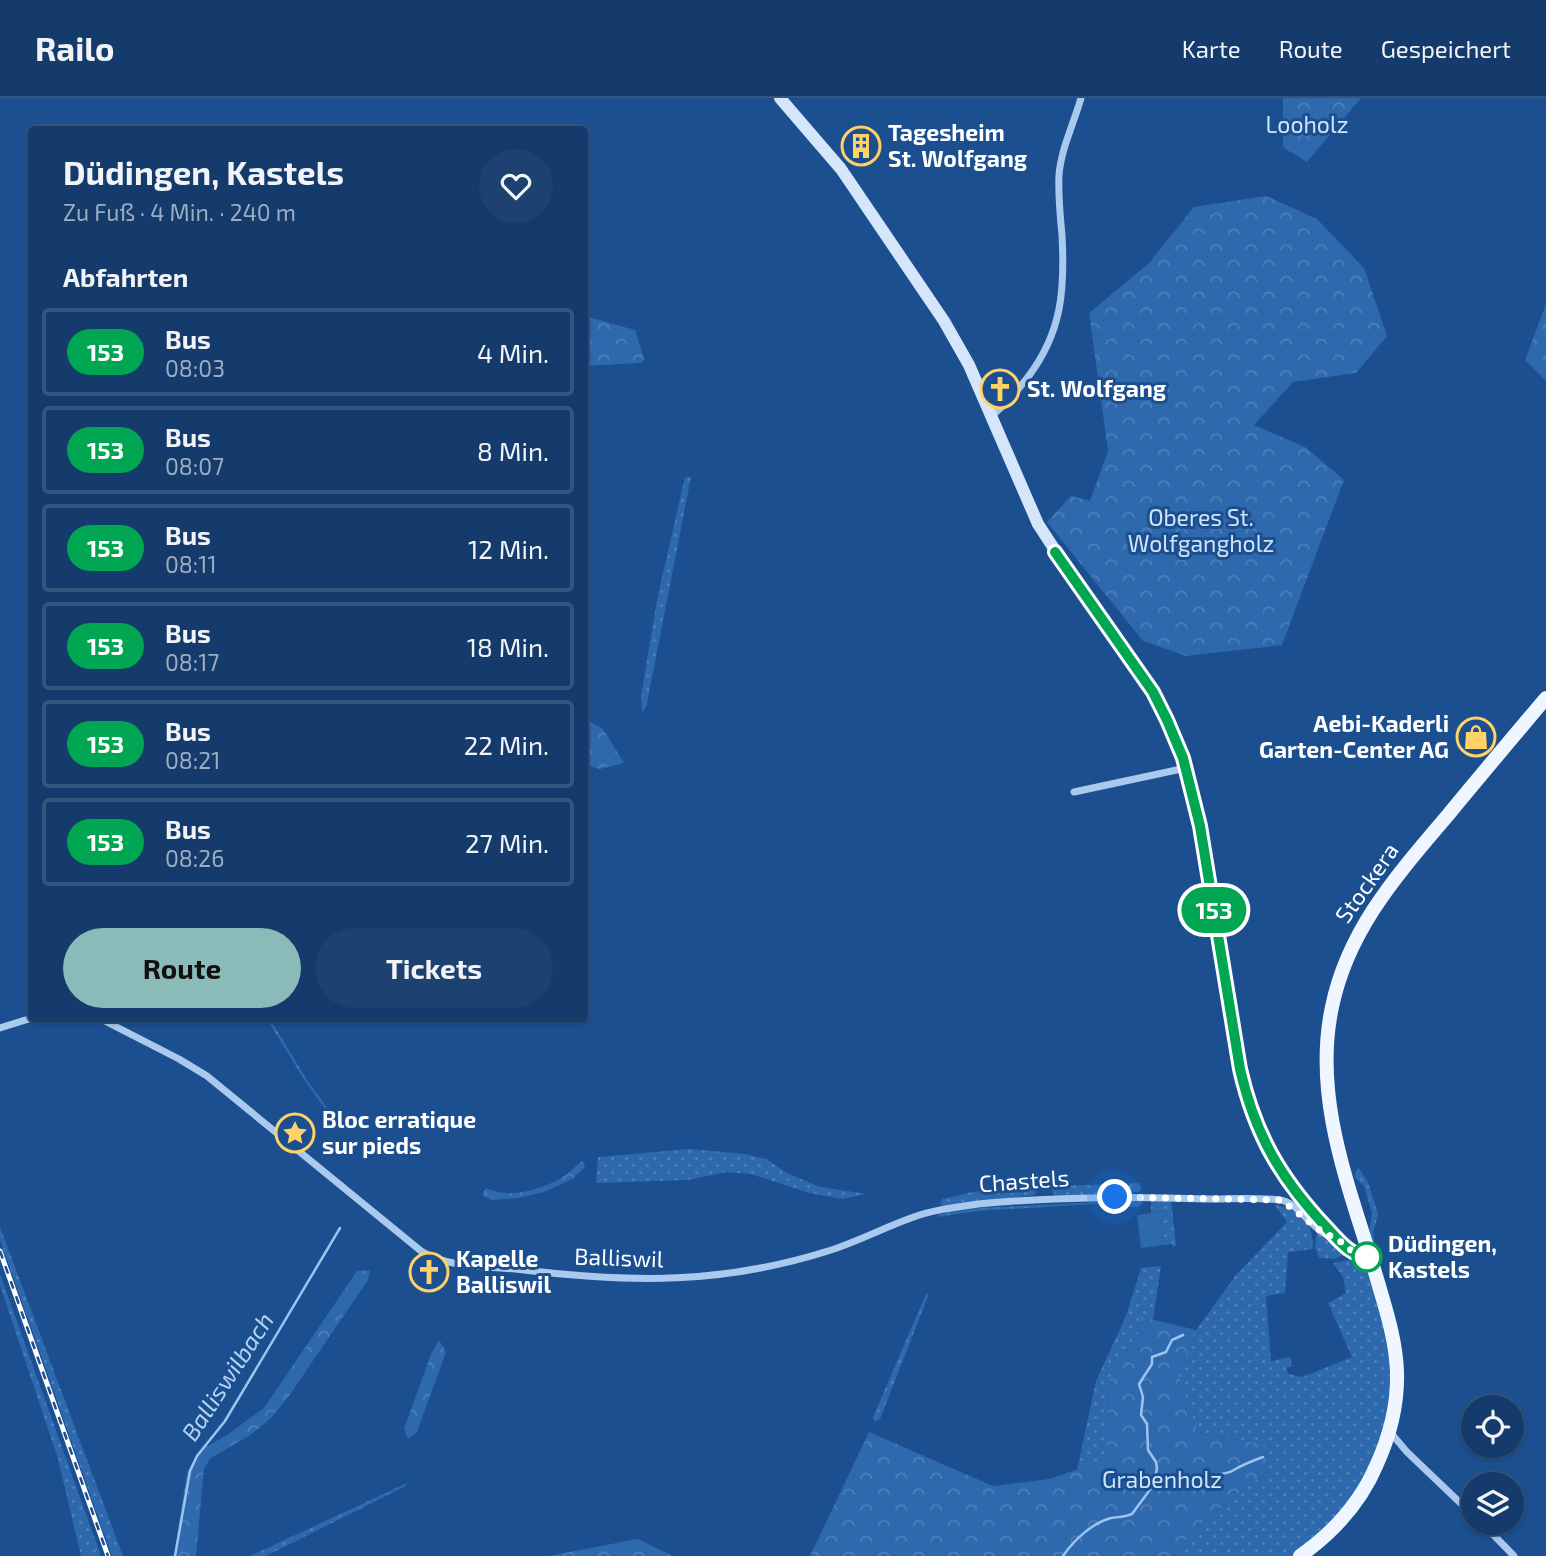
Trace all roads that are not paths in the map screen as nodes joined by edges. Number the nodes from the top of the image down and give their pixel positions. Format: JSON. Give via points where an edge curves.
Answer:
{"nodes":[{"id":1,"x":780,"y":98,"type":"edge"},
{"id":2,"x":1081,"y":98,"type":"edge"},
{"id":3,"x":1063,"y":325,"type":"dead end"},
{"id":4,"x":1054,"y":335,"type":"junction"},
{"id":5,"x":991,"y":416,"type":"junction"},
{"id":6,"x":1546,"y":698,"type":"edge"},
{"id":7,"x":1186,"y":768,"type":"junction"},
{"id":8,"x":1074,"y":792,"type":"dead end"},
{"id":9,"x":28,"y":1019,"type":"edge"},
{"id":10,"x":107,"y":1022,"type":"edge"},
{"id":11,"x":0,"y":1028,"type":"edge"},
{"id":12,"x":954,"y":1208,"type":"joint"},
{"id":13,"x":1365,"y":1236,"type":"junction"},
{"id":14,"x":1336,"y":1238,"type":"junction"},
{"id":15,"x":1347,"y":1248,"type":"junction"},
{"id":16,"x":1370,"y":1256,"type":"junction"},
{"id":17,"x":1389,"y":1431,"type":"junction"},
{"id":18,"x":1461,"y":1504,"type":"edge"},
{"id":19,"x":1494,"y":1535,"type":"edge"},
{"id":20,"x":1300,"y":1556,"type":"edge"},
{"id":21,"x":1514,"y":1556,"type":"edge"}],
"edges":[{"from":1,"to":5,"type":"main road","via":[[846,175],[944,321]]},
{"from":2,"to":4,"type":"street","via":[[1059,176],[1062,276]]},
{"from":3,"to":4,"type":"street"},
{"from":4,"to":5,"type":"street","via":[[1036,366]]},
{"from":5,"to":7,"type":"main road","name":"Chastels","via":[[1029,506],[1055,552],[1153,692]]},
{"from":6,"to":13,"type":"main road","name":"Stockera","via":[[1380,898],[1357,934],[1340,978],[1327,1035],[1326,1086]]},
{"from":7,"to":8,"type":"street"},
{"from":7,"to":14,"type":"main road","name":"Chastels","via":[[1251,1112],[1286,1180]]},
{"from":9,"to":11,"type":"street"},
{"from":10,"to":12,"type":"street","name":"Balliswil","via":[[201,1072],[421,1251],[448,1261],[601,1279],[701,1277],[797,1260],[914,1216]]},
{"from":12,"to":14,"type":"street","name":"Chastels","via":[[1136,1196],[1281,1200]]},
{"from":13,"to":15,"type":"main road"},
{"from":13,"to":16,"type":"main road","name":"Stockera"},
{"from":14,"to":15,"type":"main road","name":"Chastels"},
{"from":15,"to":16,"type":"main road","name":"Chastels","via":[[1361,1257]]},
{"from":16,"to":17,"type":"main road","name":"Stockera","via":[[1395,1353],[1396,1392]]},
{"from":17,"to":18,"type":"street"},
{"from":17,"to":20,"type":"main road","name":"Stockera","via":[[1375,1470],[1354,1505]]},
{"from":19,"to":21,"type":"street"}]}
